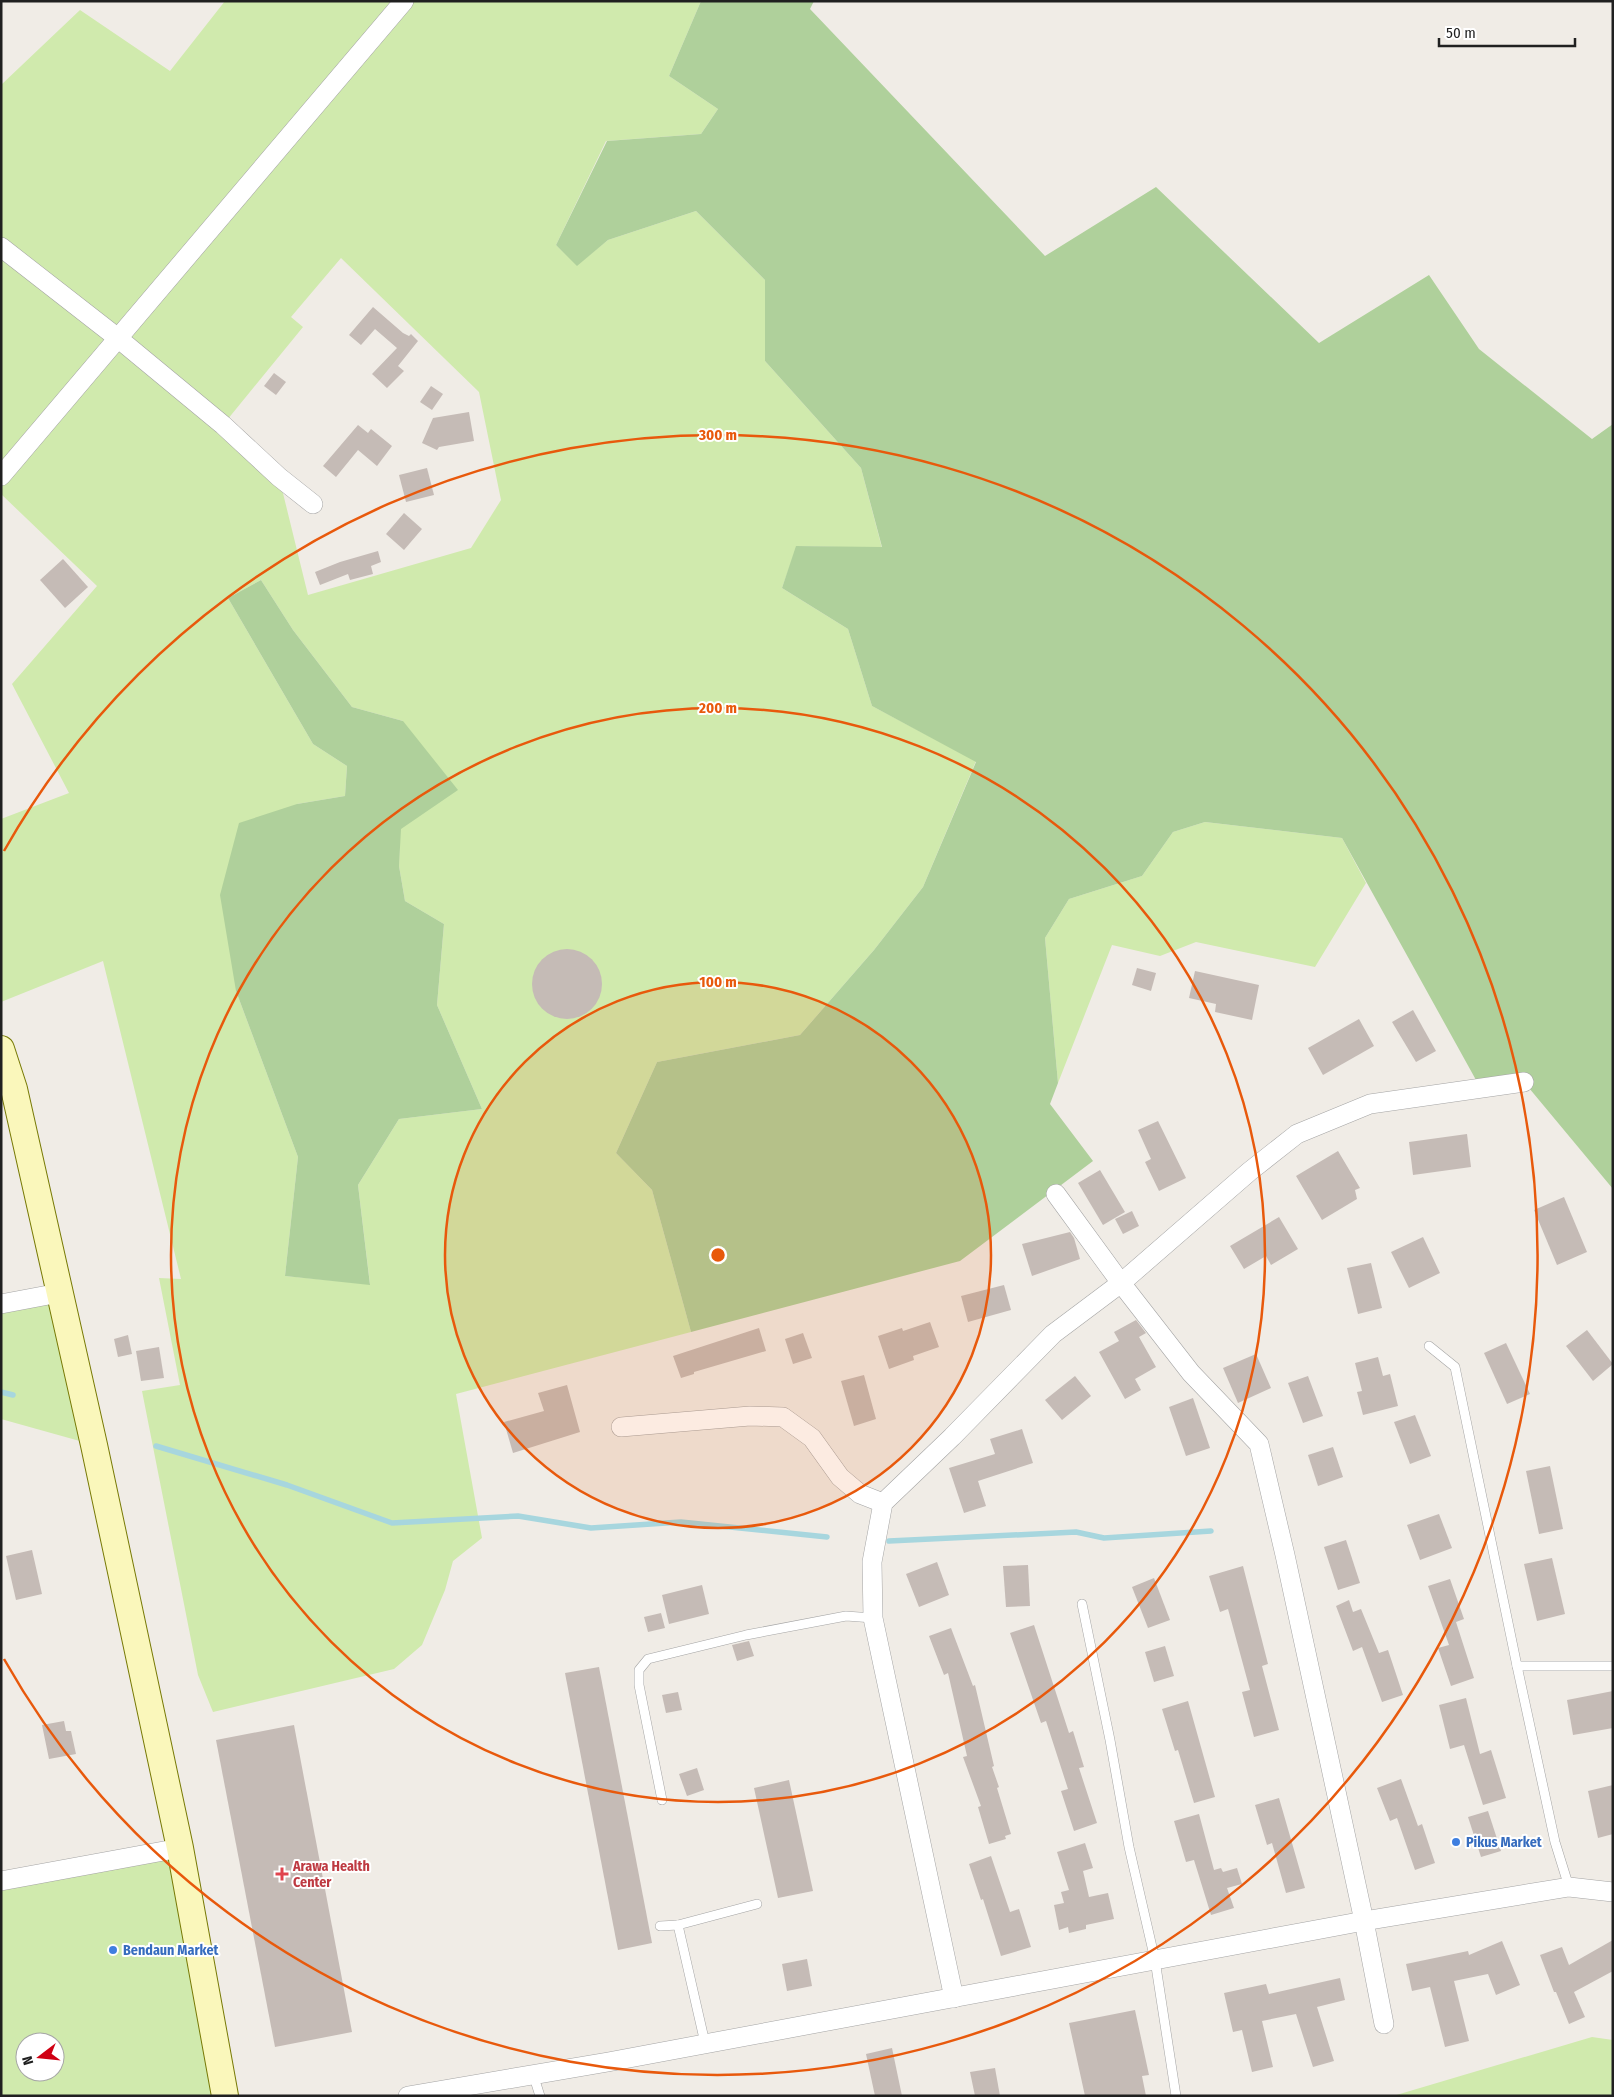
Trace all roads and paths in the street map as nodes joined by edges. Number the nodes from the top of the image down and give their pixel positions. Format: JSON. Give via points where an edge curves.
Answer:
{"nodes":[{"id":1,"x":404,"y":1,"type":"edge"},
{"id":2,"x":1,"y":247,"type":"edge"},
{"id":3,"x":119,"y":339,"type":"junction"},
{"id":4,"x":1,"y":476,"type":"edge"},
{"id":5,"x":313,"y":504,"type":"dead end"},
{"id":6,"x":1,"y":1050,"type":"edge"},
{"id":7,"x":1524,"y":1082,"type":"dead end"},
{"id":8,"x":1056,"y":1194,"type":"dead end"},
{"id":9,"x":1121,"y":1283,"type":"junction"},
{"id":10,"x":59,"y":1293,"type":"junction"},
{"id":11,"x":1,"y":1304,"type":"edge"},
{"id":12,"x":1430,"y":1346,"type":"dead end"},
{"id":13,"x":621,"y":1427,"type":"dead end"},
{"id":14,"x":883,"y":1503,"type":"junction"},
{"id":15,"x":1082,"y":1604,"type":"dead end"},
{"id":16,"x":873,"y":1618,"type":"junction"},
{"id":17,"x":1517,"y":1666,"type":"junction"},
{"id":18,"x":1613,"y":1666,"type":"edge"},
{"id":19,"x":662,"y":1800,"type":"dead end"},
{"id":20,"x":180,"y":1848,"type":"junction"},
{"id":21,"x":1,"y":1882,"type":"edge"},
{"id":22,"x":1569,"y":1887,"type":"junction"},
{"id":23,"x":1613,"y":1892,"type":"edge"},
{"id":24,"x":757,"y":1904,"type":"dead end"},
{"id":25,"x":1364,"y":1921,"type":"junction"},
{"id":26,"x":678,"y":1925,"type":"junction"},
{"id":27,"x":660,"y":1926,"type":"dead end"},
{"id":28,"x":1155,"y":1960,"type":"junction"},
{"id":29,"x":954,"y":1998,"type":"junction"},
{"id":30,"x":1384,"y":2024,"type":"dead end"},
{"id":31,"x":705,"y":2043,"type":"junction"},
{"id":32,"x":533,"y":2074,"type":"junction"},
{"id":33,"x":225,"y":2096,"type":"edge"},
{"id":34,"x":408,"y":2096,"type":"edge"},
{"id":35,"x":540,"y":2096,"type":"edge"},
{"id":36,"x":1176,"y":2096,"type":"edge"}],
"edges":[{"from":1,"to":3,"type":"street"},
{"from":2,"to":3,"type":"street"},
{"from":3,"to":4,"type":"street"},
{"from":3,"to":5,"type":"street"},
{"from":6,"to":10,"type":"street","via":[[14,1090]]},
{"from":7,"to":9,"type":"street","via":[[1370,1104],[1297,1134]]},
{"from":8,"to":9,"type":"street"},
{"from":9,"to":14,"type":"street","via":[[1053,1334]]},
{"from":9,"to":25,"type":"street","via":[[1191,1373],[1259,1444]]},
{"from":10,"to":11,"type":"street"},
{"from":10,"to":20,"type":"street"},
{"from":12,"to":17,"type":"lane","via":[[1455,1367]]},
{"from":13,"to":14,"type":"street","via":[[750,1416],[784,1417],[812,1438],[840,1477],[860,1494]]},
{"from":14,"to":16,"type":"street","via":[[872,1562]]},
{"from":15,"to":28,"type":"lane","via":[[1129,1847]]},
{"from":16,"to":19,"type":"lane","via":[[846,1616],[746,1634],[648,1659],[639,1670],[639,1685]]},
{"from":16,"to":29,"type":"street"},
{"from":17,"to":18,"type":"lane"},
{"from":17,"to":22,"type":"lane"},
{"from":20,"to":21,"type":"street"},
{"from":20,"to":33,"type":"street"},
{"from":22,"to":23,"type":"street"},
{"from":22,"to":25,"type":"street"},
{"from":24,"to":26,"type":"lane"},
{"from":25,"to":28,"type":"street"},
{"from":25,"to":30,"type":"street"},
{"from":26,"to":27,"type":"lane"},
{"from":26,"to":31,"type":"lane"},
{"from":28,"to":29,"type":"street"},
{"from":28,"to":36,"type":"lane"},
{"from":29,"to":31,"type":"street"},
{"from":31,"to":32,"type":"street"},
{"from":32,"to":34,"type":"street"},
{"from":32,"to":35,"type":"lane"}]}
